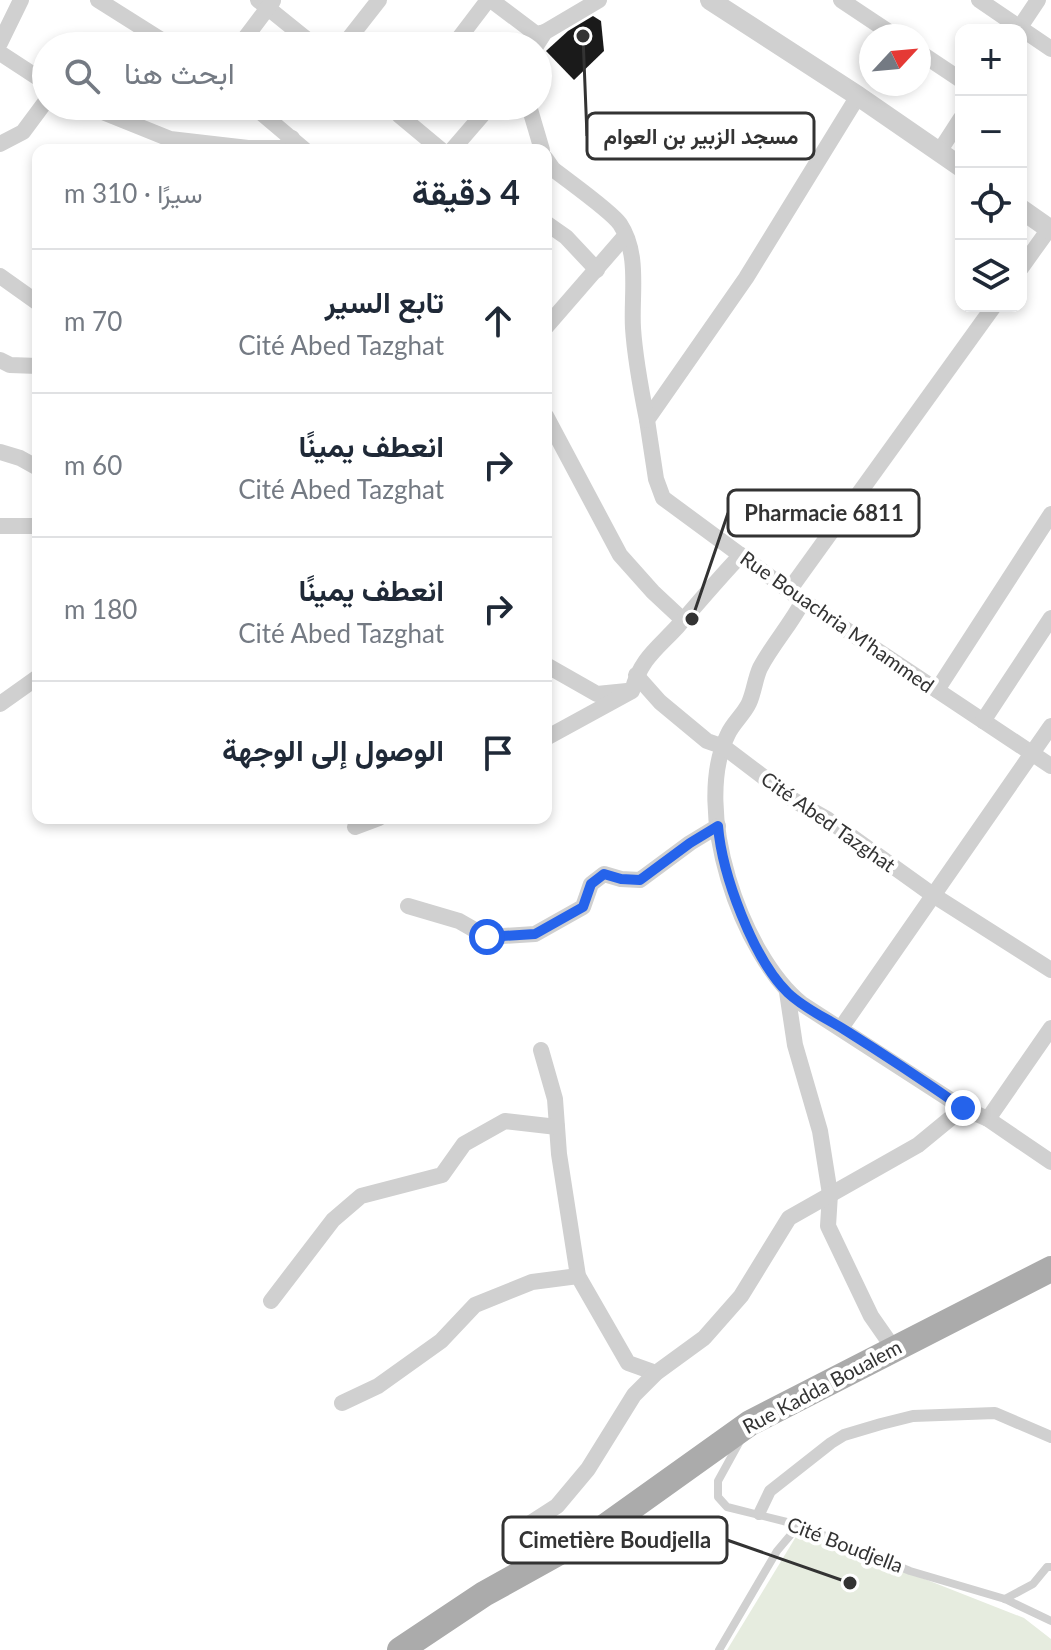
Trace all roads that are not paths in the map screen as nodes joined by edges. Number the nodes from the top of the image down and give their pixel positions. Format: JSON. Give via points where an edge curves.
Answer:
{"nodes":[{"id":1,"x":21,"y":0,"type":"edge"},
{"id":2,"x":98,"y":0,"type":"edge"},
{"id":3,"x":379,"y":0,"type":"edge"},
{"id":4,"x":490,"y":0,"type":"edge"},
{"id":5,"x":599,"y":0,"type":"edge"},
{"id":6,"x":710,"y":0,"type":"edge"},
{"id":7,"x":841,"y":0,"type":"edge"},
{"id":8,"x":979,"y":0,"type":"edge"},
{"id":9,"x":1038,"y":0,"type":"edge"},
{"id":10,"x":267,"y":3,"type":"edge"},
{"id":11,"x":877,"y":24,"type":"edge"},
{"id":12,"x":1012,"y":24,"type":"edge"},
{"id":13,"x":1022,"y":24,"type":"edge"},
{"id":14,"x":149,"y":32,"type":"edge"},
{"id":15,"x":248,"y":32,"type":"edge"},
{"id":16,"x":299,"y":32,"type":"edge"},
{"id":17,"x":354,"y":32,"type":"edge"},
{"id":18,"x":464,"y":32,"type":"edge"},
{"id":19,"x":533,"y":32,"type":"edge"},
{"id":20,"x":551,"y":32,"type":"edge"},
{"id":21,"x":1027,"y":34,"type":"edge"},
{"id":22,"x":1051,"y":49,"type":"edge"},
{"id":23,"x":1,"y":53,"type":"edge"},
{"id":24,"x":931,"y":60,"type":"edge"},
{"id":25,"x":32,"y":74,"type":"edge"},
{"id":26,"x":955,"y":76,"type":"edge"},
{"id":27,"x":858,"y":96,"type":"junction"},
{"id":28,"x":32,"y":120,"type":"edge"},
{"id":29,"x":123,"y":120,"type":"edge"},
{"id":30,"x":270,"y":120,"type":"edge"},
{"id":31,"x":410,"y":120,"type":"edge"},
{"id":32,"x":478,"y":120,"type":"edge"},
{"id":33,"x":533,"y":120,"type":"edge"},
{"id":34,"x":955,"y":127,"type":"edge"},
{"id":35,"x":536,"y":132,"type":"junction"},
{"id":36,"x":292,"y":138,"type":"junction"},
{"id":37,"x":0,"y":144,"type":"edge"},
{"id":38,"x":213,"y":144,"type":"edge"},
{"id":39,"x":287,"y":144,"type":"edge"},
{"id":40,"x":298,"y":144,"type":"edge"},
{"id":41,"x":435,"y":144,"type":"edge"},
{"id":42,"x":457,"y":144,"type":"edge"},
{"id":43,"x":530,"y":144,"type":"edge"},
{"id":44,"x":540,"y":144,"type":"edge"},
{"id":45,"x":939,"y":152,"type":"junction"},
{"id":46,"x":955,"y":163,"type":"edge"},
{"id":47,"x":552,"y":168,"type":"edge"},
{"id":48,"x":1027,"y":213,"type":"edge"},
{"id":49,"x":552,"y":227,"type":"edge"},
{"id":50,"x":1050,"y":230,"type":"edge"},
{"id":51,"x":625,"y":236,"type":"junction"},
{"id":52,"x":1027,"y":260,"type":"edge"},
{"id":53,"x":597,"y":270,"type":"junction"},
{"id":54,"x":3,"y":285,"type":"edge"},
{"id":55,"x":32,"y":300,"type":"edge"},
{"id":56,"x":990,"y":312,"type":"edge"},
{"id":57,"x":552,"y":319,"type":"edge"},
{"id":58,"x":32,"y":366,"type":"edge"},
{"id":59,"x":3,"y":367,"type":"edge"},
{"id":60,"x":647,"y":420,"type":"junction"},
{"id":61,"x":552,"y":427,"type":"edge"},
{"id":62,"x":0,"y":452,"type":"edge"},
{"id":63,"x":32,"y":465,"type":"edge"},
{"id":64,"x":1051,"y":514,"type":"edge"},
{"id":65,"x":0,"y":526,"type":"edge"},
{"id":66,"x":32,"y":526,"type":"edge"},
{"id":67,"x":741,"y":555,"type":"junction"},
{"id":68,"x":790,"y":589,"type":"junction"},
{"id":69,"x":803,"y":601,"type":"junction"},
{"id":70,"x":1051,"y":618,"type":"edge"},
{"id":71,"x":683,"y":620,"type":"junction"},
{"id":72,"x":552,"y":668,"type":"edge"},
{"id":73,"x":32,"y":681,"type":"edge"},
{"id":74,"x":634,"y":683,"type":"junction"},
{"id":75,"x":937,"y":690,"type":"junction"},
{"id":76,"x":0,"y":704,"type":"edge"},
{"id":77,"x":983,"y":721,"type":"junction"},
{"id":78,"x":1051,"y":726,"type":"edge"},
{"id":79,"x":552,"y":734,"type":"edge"},
{"id":80,"x":724,"y":747,"type":"junction"},
{"id":81,"x":1033,"y":754,"type":"junction"},
{"id":82,"x":1051,"y":766,"type":"edge"},
{"id":83,"x":363,"y":824,"type":"edge"},
{"id":84,"x":718,"y":826,"type":"junction"},
{"id":85,"x":355,"y":827,"type":"dead end"},
{"id":86,"x":933,"y":895,"type":"junction"},
{"id":87,"x":408,"y":906,"type":"dead end"},
{"id":88,"x":1051,"y":970,"type":"edge"},
{"id":89,"x":787,"y":992,"type":"junction"},
{"id":90,"x":841,"y":1028,"type":"junction"},
{"id":91,"x":1051,"y":1028,"type":"edge"},
{"id":92,"x":541,"y":1050,"type":"dead end"},
{"id":93,"x":963,"y":1108,"type":"junction"},
{"id":94,"x":988,"y":1119,"type":"junction"},
{"id":95,"x":557,"y":1127,"type":"junction"},
{"id":96,"x":1051,"y":1162,"type":"edge"},
{"id":97,"x":830,"y":1194,"type":"junction"},
{"id":98,"x":1051,"y":1269,"type":"edge"},
{"id":99,"x":578,"y":1276,"type":"junction"},
{"id":100,"x":271,"y":1301,"type":"dead end"},
{"id":101,"x":894,"y":1349,"type":"junction"},
{"id":102,"x":656,"y":1373,"type":"junction"},
{"id":103,"x":342,"y":1403,"type":"dead end"},
{"id":104,"x":750,"y":1423,"type":"junction"},
{"id":105,"x":1051,"y":1437,"type":"edge"},
{"id":106,"x":759,"y":1514,"type":"junction"},
{"id":107,"x":799,"y":1525,"type":"junction"},
{"id":108,"x":512,"y":1535,"type":"dead end"},
{"id":109,"x":1051,"y":1567,"type":"edge"},
{"id":110,"x":1005,"y":1599,"type":"junction"},
{"id":111,"x":1051,"y":1621,"type":"edge"},
{"id":112,"x":400,"y":1650,"type":"edge"},
{"id":113,"x":719,"y":1650,"type":"edge"}],
"edges":[{"from":1,"to":23,"type":"street"},
{"from":2,"to":14,"type":"street"},
{"from":3,"to":17,"type":"street"},
{"from":4,"to":18,"type":"street"},
{"from":4,"to":19,"type":"street"},
{"from":5,"to":20,"type":"street"},
{"from":6,"to":27,"type":"street"},
{"from":7,"to":11,"type":"street"},
{"from":8,"to":12,"type":"street"},
{"from":9,"to":13,"type":"street"},
{"from":10,"to":15,"type":"street"},
{"from":10,"to":16,"type":"street"},
{"from":21,"to":22,"type":"street"},
{"from":23,"to":25,"type":"street"},
{"from":24,"to":26,"type":"street"},
{"from":27,"to":45,"type":"street"},
{"from":27,"to":60,"type":"street","via":[[746,278]]},
{"from":28,"to":37,"type":"street","via":[[23,132]]},
{"from":29,"to":38,"type":"street","via":[[170,139]]},
{"from":30,"to":36,"type":"street"},
{"from":31,"to":41,"type":"street"},
{"from":32,"to":42,"type":"street"},
{"from":33,"to":35,"type":"street"},
{"from":34,"to":45,"type":"street"},
{"from":35,"to":43,"type":"street"},
{"from":35,"to":44,"type":"street"},
{"from":36,"to":39,"type":"street"},
{"from":36,"to":40,"type":"street"},
{"from":45,"to":46,"type":"street"},
{"from":47,"to":51,"type":"street","via":[[619,223]]},
{"from":48,"to":50,"type":"street"},
{"from":49,"to":53,"type":"street"},
{"from":50,"to":52,"type":"street"},
{"from":51,"to":53,"type":"street"},
{"from":51,"to":60,"type":"street","name":"Rue Bouachria M'hammed"},
{"from":53,"to":57,"type":"street"},
{"from":54,"to":55,"type":"street"},
{"from":56,"to":68,"type":"street"},
{"from":58,"to":59,"type":"street"},
{"from":60,"to":67,"type":"street","name":"Rue Bouachria M'hammed","via":[[663,498]]},
{"from":61,"to":71,"type":"street","via":[[620,555]]},
{"from":62,"to":63,"type":"street"},
{"from":64,"to":75,"type":"street"},
{"from":65,"to":66,"type":"street"},
{"from":67,"to":68,"type":"street","name":"Rue Bouachria M'hammed"},
{"from":67,"to":71,"type":"street"},
{"from":68,"to":69,"type":"street","name":"Rue Bouachria M'hammed"},
{"from":69,"to":75,"type":"street","name":"Rue Bouachria M'hammed"},
{"from":69,"to":80,"type":"street","via":[[760,669],[749,704]]},
{"from":70,"to":77,"type":"street"},
{"from":71,"to":74,"type":"street","via":[[654,647]]},
{"from":72,"to":74,"type":"street","via":[[597,694]]},
{"from":73,"to":76,"type":"street"},
{"from":74,"to":79,"type":"street"},
{"from":74,"to":80,"type":"street","name":"Cité Abed Tazghat","via":[[707,741]]},
{"from":75,"to":77,"type":"street","name":"Rue Bouachria M'hammed"},
{"from":77,"to":81,"type":"street","name":"Rue Bouachria M'hammed"},
{"from":78,"to":81,"type":"street"},
{"from":80,"to":84,"type":"street"},
{"from":80,"to":86,"type":"street","name":"Cité Abed Tazghat"},
{"from":81,"to":82,"type":"street","name":"Rue Bouachria M'hammed"},
{"from":81,"to":86,"type":"street"},
{"from":83,"to":85,"type":"street"},
{"from":84,"to":87,"type":"street","via":[[640,880],[604,874],[591,884],[583,907],[535,934],[487,937],[459,921]]},
{"from":84,"to":89,"type":"street","via":[[729,884],[768,968]]},
{"from":86,"to":88,"type":"street","name":"Cité Abed Tazghat"},
{"from":86,"to":90,"type":"street"},
{"from":89,"to":90,"type":"street"},
{"from":89,"to":97,"type":"street"},
{"from":90,"to":93,"type":"street"},
{"from":91,"to":94,"type":"street"},
{"from":92,"to":95,"type":"street"},
{"from":93,"to":94,"type":"street"},
{"from":93,"to":97,"type":"street","via":[[918,1145]]},
{"from":94,"to":96,"type":"street"},
{"from":95,"to":99,"type":"street"},
{"from":95,"to":100,"type":"street","via":[[505,1121],[464,1144],[442,1175],[361,1196],[333,1220]]},
{"from":97,"to":101,"type":"street","via":[[828,1226],[871,1316]]},
{"from":97,"to":102,"type":"street","via":[[789,1218],[741,1296],[704,1338]]},
{"from":98,"to":101,"type":"main road","name":"Rue Kadda Boualem"},
{"from":99,"to":102,"type":"street","via":[[628,1363]]},
{"from":99,"to":103,"type":"street","via":[[532,1282],[475,1305],[441,1341],[378,1386]]},
{"from":101,"to":104,"type":"main road","name":"Rue Kadda Boualem"},
{"from":102,"to":108,"type":"street","via":[[634,1395],[588,1469],[557,1506]]},
{"from":104,"to":106,"type":"lane","name":"Cité Boudjella","via":[[718,1481],[718,1497],[727,1507]]},
{"from":104,"to":112,"type":"main road","name":"Rue Kadda Boualem","via":[[603,1528],[484,1594]]},
{"from":105,"to":106,"type":"street","via":[[995,1413],[913,1416],[881,1424],[831,1443],[770,1491]]},
{"from":106,"to":107,"type":"lane","name":"Cité Boudjella"},
{"from":107,"to":110,"type":"lane","name":"Cité Boudjella","via":[[910,1571]]},
{"from":107,"to":113,"type":"lane","via":[[777,1551]]},
{"from":109,"to":110,"type":"lane"},
{"from":110,"to":111,"type":"lane","name":"Cité Boudjella"}]}
